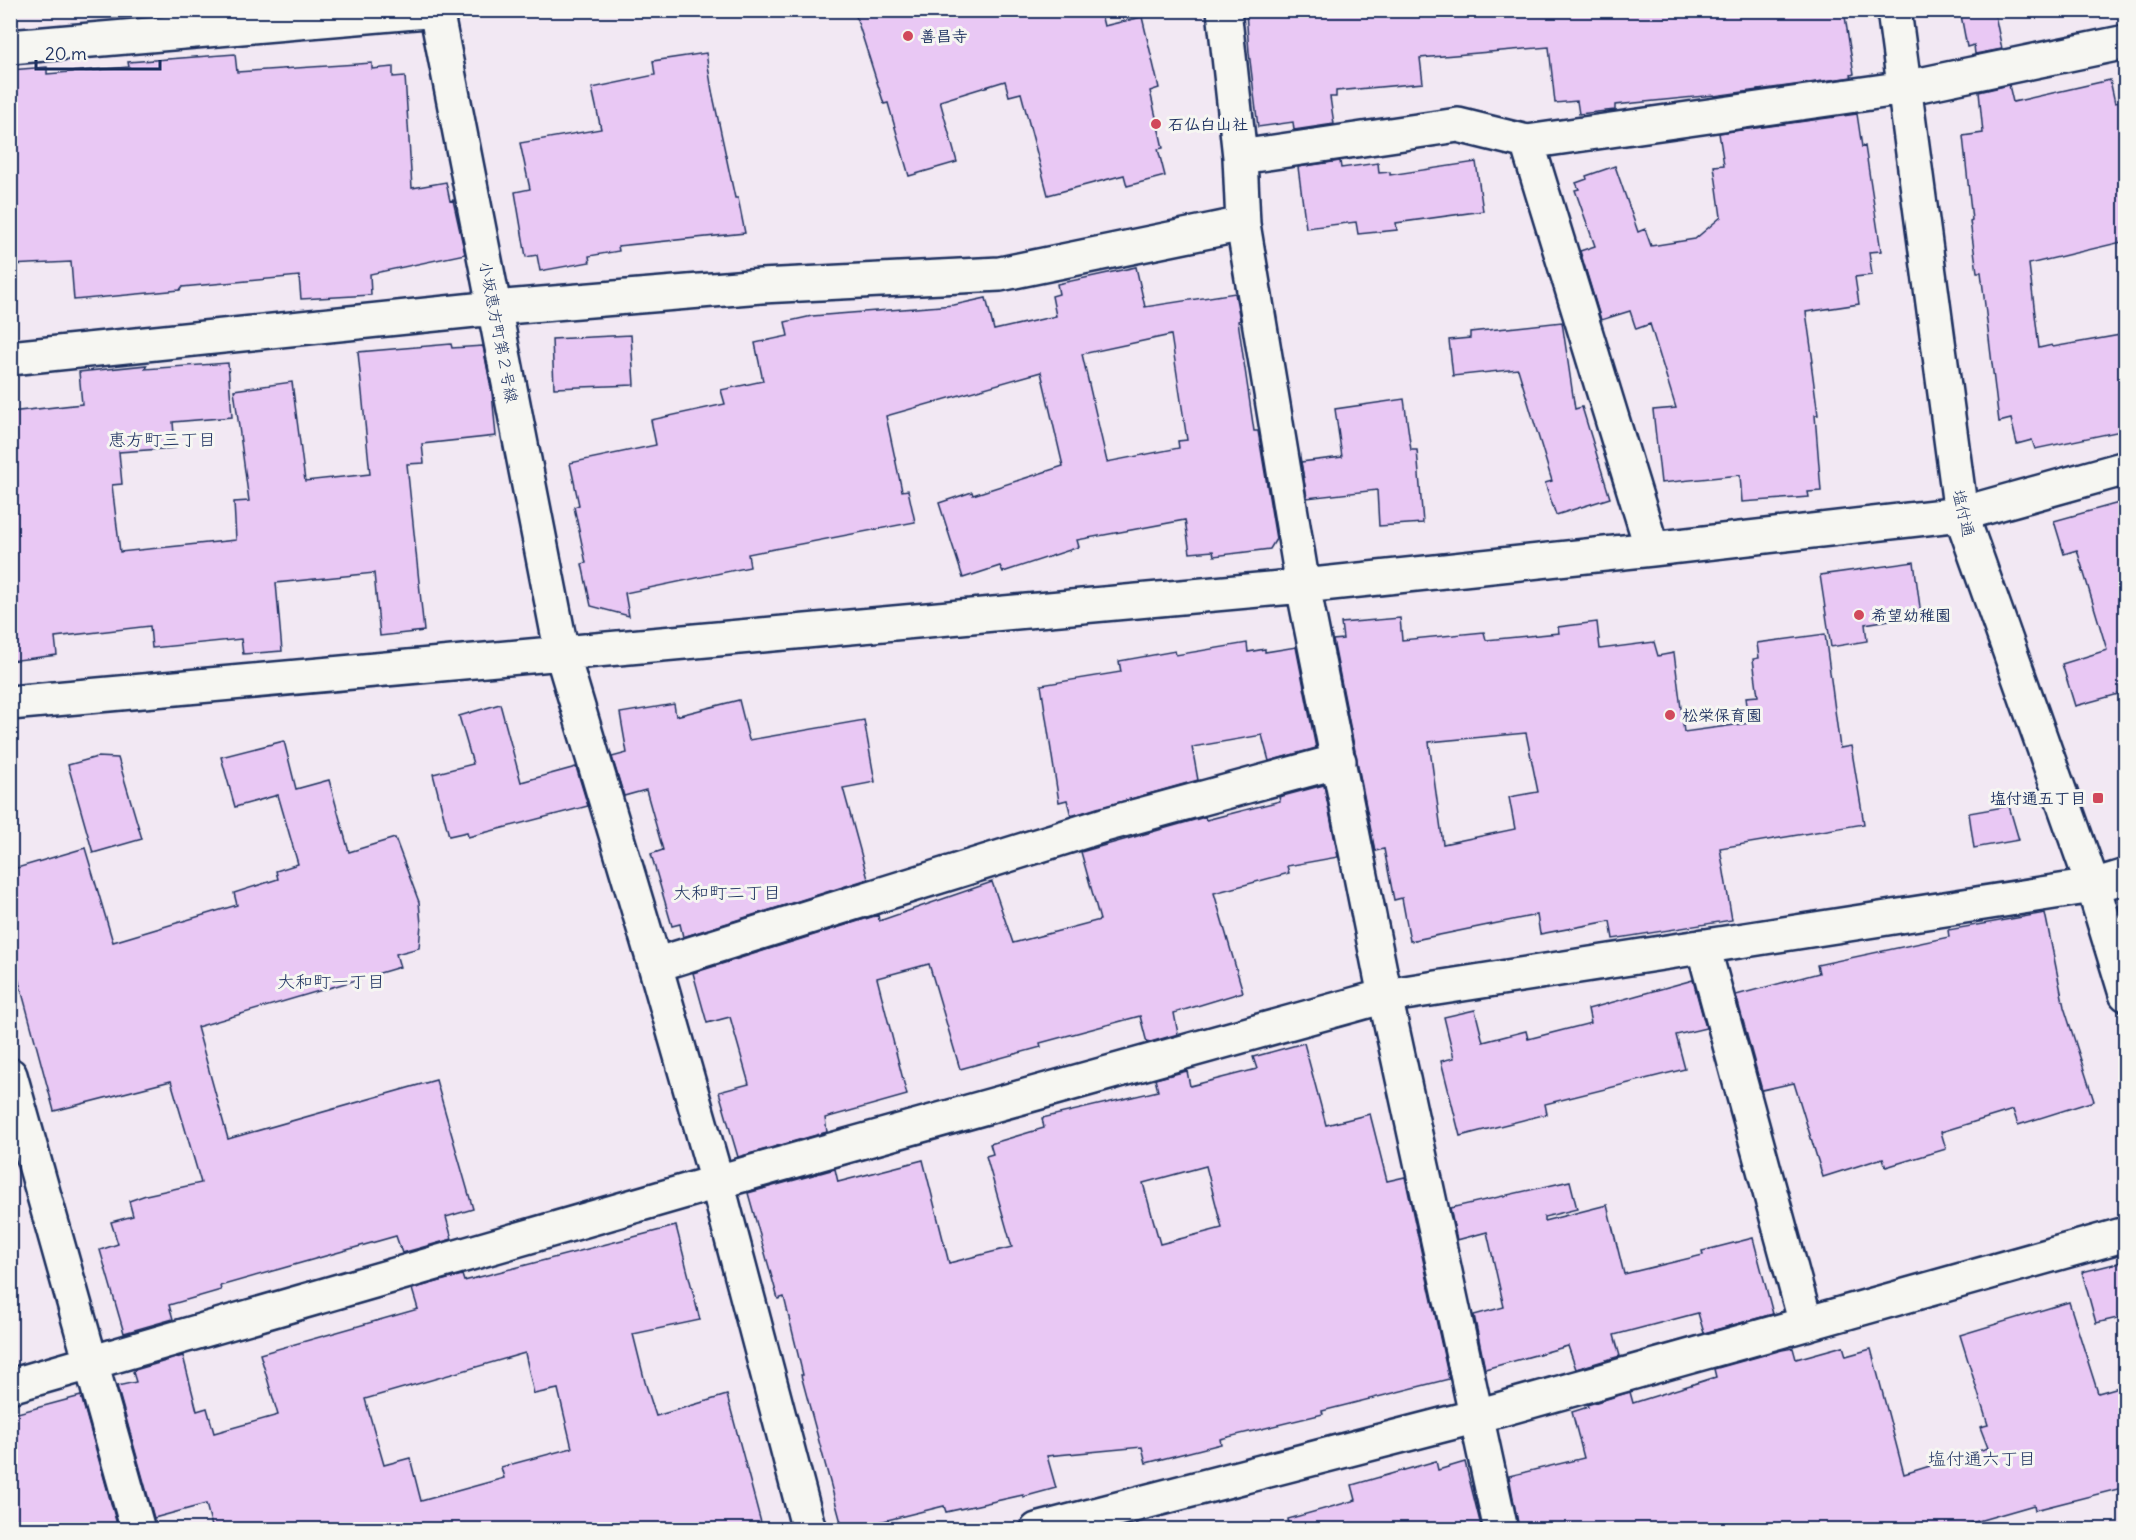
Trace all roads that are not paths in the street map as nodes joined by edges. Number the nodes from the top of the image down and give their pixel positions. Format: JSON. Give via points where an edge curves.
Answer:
{"nodes":[{"id":1,"x":1224,"y":10,"type":"edge"},
{"id":2,"x":1894,"y":10,"type":"edge"},
{"id":3,"x":436,"y":11,"type":"edge"},
{"id":4,"x":2126,"y":42,"type":"edge"},
{"id":5,"x":10,"y":47,"type":"edge"},
{"id":6,"x":1905,"y":88,"type":"junction"},
{"id":7,"x":1527,"y":142,"type":"junction"},
{"id":8,"x":1240,"y":157,"type":"junction"},
{"id":9,"x":1243,"y":224,"type":"junction"},
{"id":10,"x":494,"y":308,"type":"junction"},
{"id":11,"x":10,"y":357,"type":"edge"},
{"id":12,"x":2126,"y":468,"type":"edge"},
{"id":13,"x":1961,"y":514,"type":"junction"},
{"id":14,"x":1652,"y":549,"type":"junction"},
{"id":15,"x":1303,"y":586,"type":"junction"},
{"id":16,"x":562,"y":654,"type":"junction"},
{"id":17,"x":10,"y":704,"type":"edge"},
{"id":18,"x":1339,"y":761,"type":"junction"},
{"id":19,"x":2126,"y":876,"type":"edge"},
{"id":20,"x":2093,"y":886,"type":"junction"},
{"id":21,"x":1703,"y":946,"type":"junction"},
{"id":22,"x":655,"y":965,"type":"junction"},
{"id":23,"x":2126,"y":994,"type":"edge"},
{"id":24,"x":1385,"y":996,"type":"junction"},
{"id":25,"x":10,"y":1075,"type":"edge"},
{"id":26,"x":717,"y":1182,"type":"junction"},
{"id":27,"x":2126,"y":1234,"type":"edge"},
{"id":28,"x":1806,"y":1324,"type":"junction"},
{"id":29,"x":92,"y":1362,"type":"junction"},
{"id":30,"x":10,"y":1386,"type":"edge"},
{"id":31,"x":1477,"y":1416,"type":"junction"},
{"id":32,"x":138,"y":1530,"type":"edge"},
{"id":33,"x":809,"y":1530,"type":"edge"},
{"id":34,"x":1037,"y":1530,"type":"edge"},
{"id":35,"x":1501,"y":1530,"type":"edge"}],
"edges":[{"from":1,"to":8,"type":"street"},
{"from":2,"to":6,"type":"street","name":"塩付通"},
{"from":3,"to":5,"type":"street"},
{"from":3,"to":10,"type":"street","name":"小坂恵方町第２号線"},
{"from":4,"to":6,"type":"street"},
{"from":6,"to":7,"type":"street"},
{"from":6,"to":13,"type":"street","name":"塩付通"},
{"from":7,"to":8,"type":"street","via":[[1458,125]]},
{"from":7,"to":14,"type":"street"},
{"from":8,"to":9,"type":"street"},
{"from":9,"to":10,"type":"street","via":[[1000,274],[761,286]]},
{"from":9,"to":15,"type":"street"},
{"from":10,"to":11,"type":"street"},
{"from":10,"to":16,"type":"street","name":"小坂恵方町第２号線"},
{"from":12,"to":13,"type":"street"},
{"from":13,"to":14,"type":"street"},
{"from":13,"to":20,"type":"street","name":"塩付通"},
{"from":14,"to":15,"type":"street"},
{"from":15,"to":16,"type":"street"},
{"from":15,"to":18,"type":"street"},
{"from":16,"to":17,"type":"street"},
{"from":16,"to":22,"type":"street","name":"小坂恵方町第２号線"},
{"from":18,"to":22,"type":"street","via":[[1104,825]]},
{"from":18,"to":24,"type":"street"},
{"from":19,"to":20,"type":"street"},
{"from":20,"to":21,"type":"street"},
{"from":20,"to":23,"type":"street","name":"塩付通"},
{"from":21,"to":24,"type":"street"},
{"from":21,"to":28,"type":"street"},
{"from":22,"to":26,"type":"street","name":"小坂恵方町第２号線"},
{"from":24,"to":26,"type":"street"},
{"from":24,"to":31,"type":"street"},
{"from":25,"to":29,"type":"street"},
{"from":26,"to":29,"type":"street"},
{"from":26,"to":33,"type":"street","name":"小坂恵方町第２号線"},
{"from":27,"to":28,"type":"street"},
{"from":28,"to":31,"type":"street"},
{"from":29,"to":30,"type":"street"},
{"from":29,"to":32,"type":"street"},
{"from":31,"to":34,"type":"street"},
{"from":31,"to":35,"type":"street"}]}
